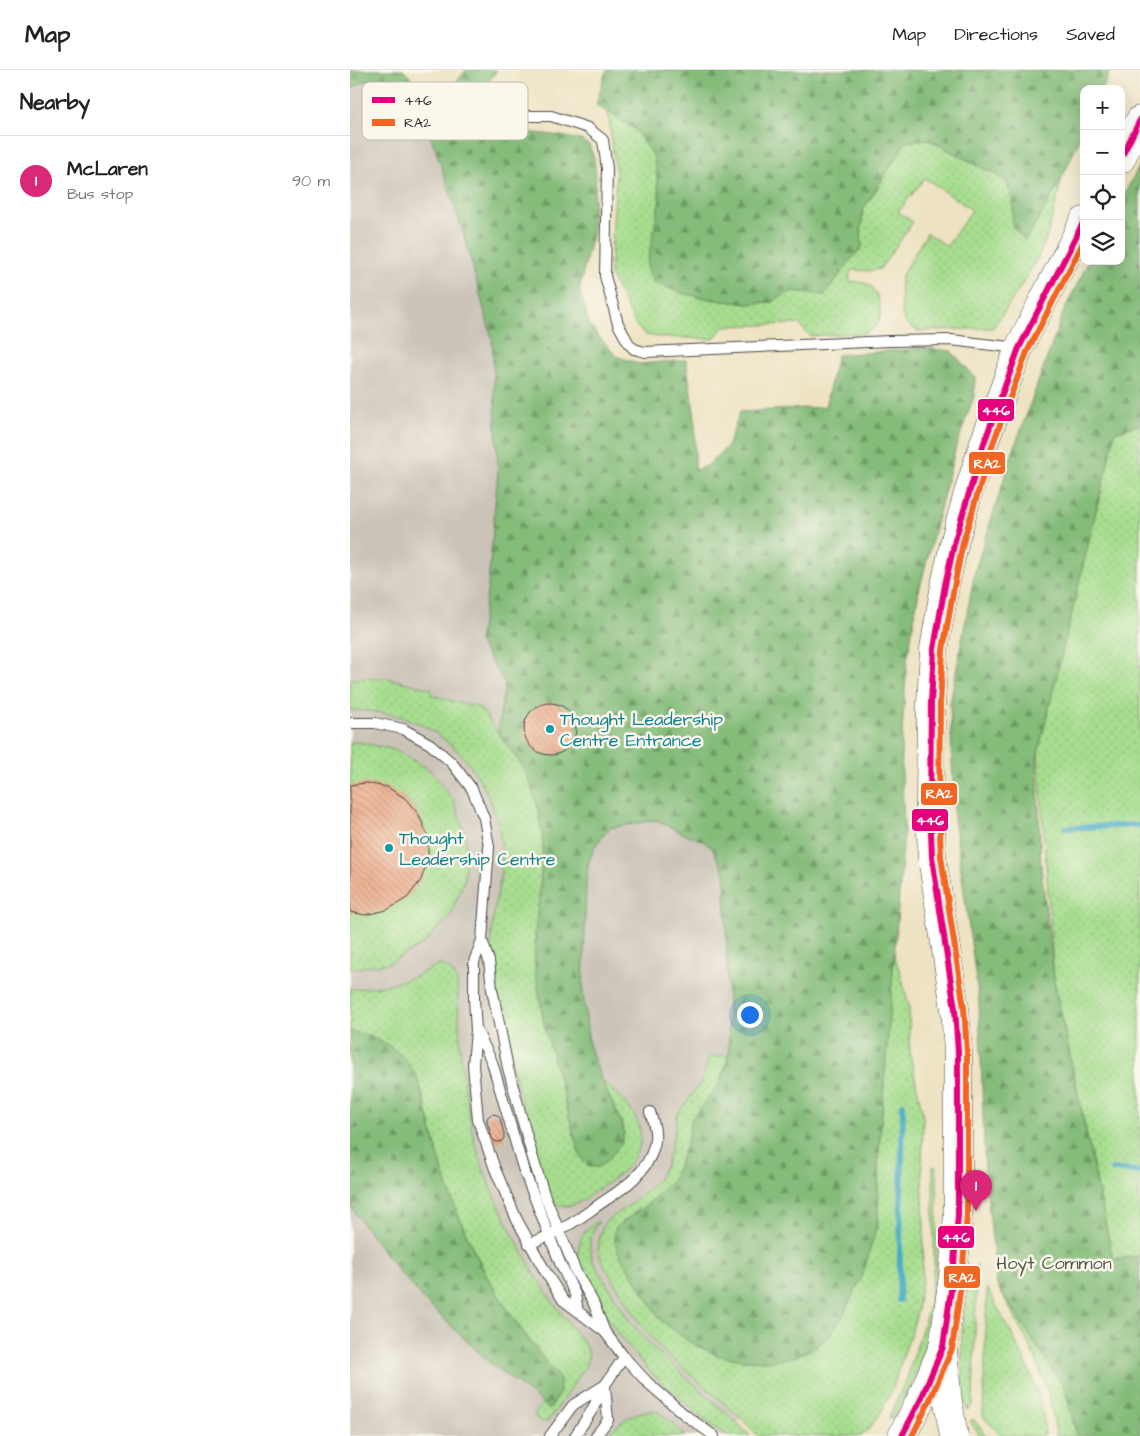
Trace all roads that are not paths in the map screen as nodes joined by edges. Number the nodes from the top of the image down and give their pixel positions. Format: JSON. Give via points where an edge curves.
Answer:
{"nodes":[{"id":1,"x":528,"y":116,"type":"edge"},
{"id":2,"x":1140,"y":120,"type":"edge"},
{"id":3,"x":1125,"y":151,"type":"edge"},
{"id":4,"x":1080,"y":229,"type":"edge"},
{"id":5,"x":1019,"y":348,"type":"junction"},
{"id":6,"x":350,"y":723,"type":"edge"},
{"id":7,"x":482,"y":940,"type":"junction"},
{"id":8,"x":476,"y":1030,"type":"junction"},
{"id":9,"x":650,"y":1112,"type":"dead end"},
{"id":10,"x":559,"y":1231,"type":"junction"},
{"id":11,"x":549,"y":1235,"type":"junction"},
{"id":12,"x":529,"y":1244,"type":"junction"},
{"id":13,"x":578,"y":1311,"type":"junction"},
{"id":14,"x":605,"y":1332,"type":"junction"},
{"id":15,"x":942,"y":1348,"type":"junction"},
{"id":16,"x":624,"y":1357,"type":"junction"},
{"id":17,"x":605,"y":1385,"type":"junction"},
{"id":18,"x":550,"y":1436,"type":"edge"},
{"id":19,"x":575,"y":1436,"type":"edge"},
{"id":20,"x":596,"y":1436,"type":"edge"},
{"id":21,"x":714,"y":1436,"type":"edge"},
{"id":22,"x":902,"y":1436,"type":"edge"},
{"id":23,"x":954,"y":1436,"type":"edge"}],
"edges":[{"from":1,"to":5,"type":"lane","via":[[551,116],[588,128],[603,140],[607,169],[604,276],[618,324],[634,349],[645,352],[951,340]]},
{"from":2,"to":3,"type":"main road"},
{"from":4,"to":5,"type":"main road"},
{"from":5,"to":15,"type":"main road","via":[[969,490],[945,585],[934,649],[932,857],[955,1009],[958,1052],[958,1215]]},
{"from":6,"to":7,"type":"lane","via":[[374,723],[403,730],[430,744],[452,763],[472,789],[484,818],[489,847]]},
{"from":7,"to":8,"type":"lane","via":[[474,962]]},
{"from":7,"to":10,"type":"lane","via":[[489,961],[508,1068],[544,1194]]},
{"from":8,"to":11,"type":"lane","via":[[492,1062],[523,1168]]},
{"from":8,"to":12,"type":"lane","via":[[473,1065],[478,1120],[495,1169]]},
{"from":9,"to":10,"type":"lane","via":[[655,1126],[654,1147],[641,1172]]},
{"from":10,"to":11,"type":"lane"},
{"from":10,"to":14,"type":"lane"},
{"from":11,"to":12,"type":"lane"},
{"from":11,"to":13,"type":"lane","via":[[575,1294]]},
{"from":12,"to":13,"type":"lane","via":[[563,1300]]},
{"from":13,"to":14,"type":"lane"},
{"from":14,"to":16,"type":"lane"},
{"from":15,"to":22,"type":"main road"},
{"from":15,"to":23,"type":"main road"},
{"from":16,"to":17,"type":"lane"},
{"from":16,"to":21,"type":"lane","via":[[655,1389]]},
{"from":17,"to":18,"type":"lane","via":[[573,1405]]},
{"from":17,"to":19,"type":"lane"},
{"from":17,"to":20,"type":"lane","via":[[608,1420]]}]}
